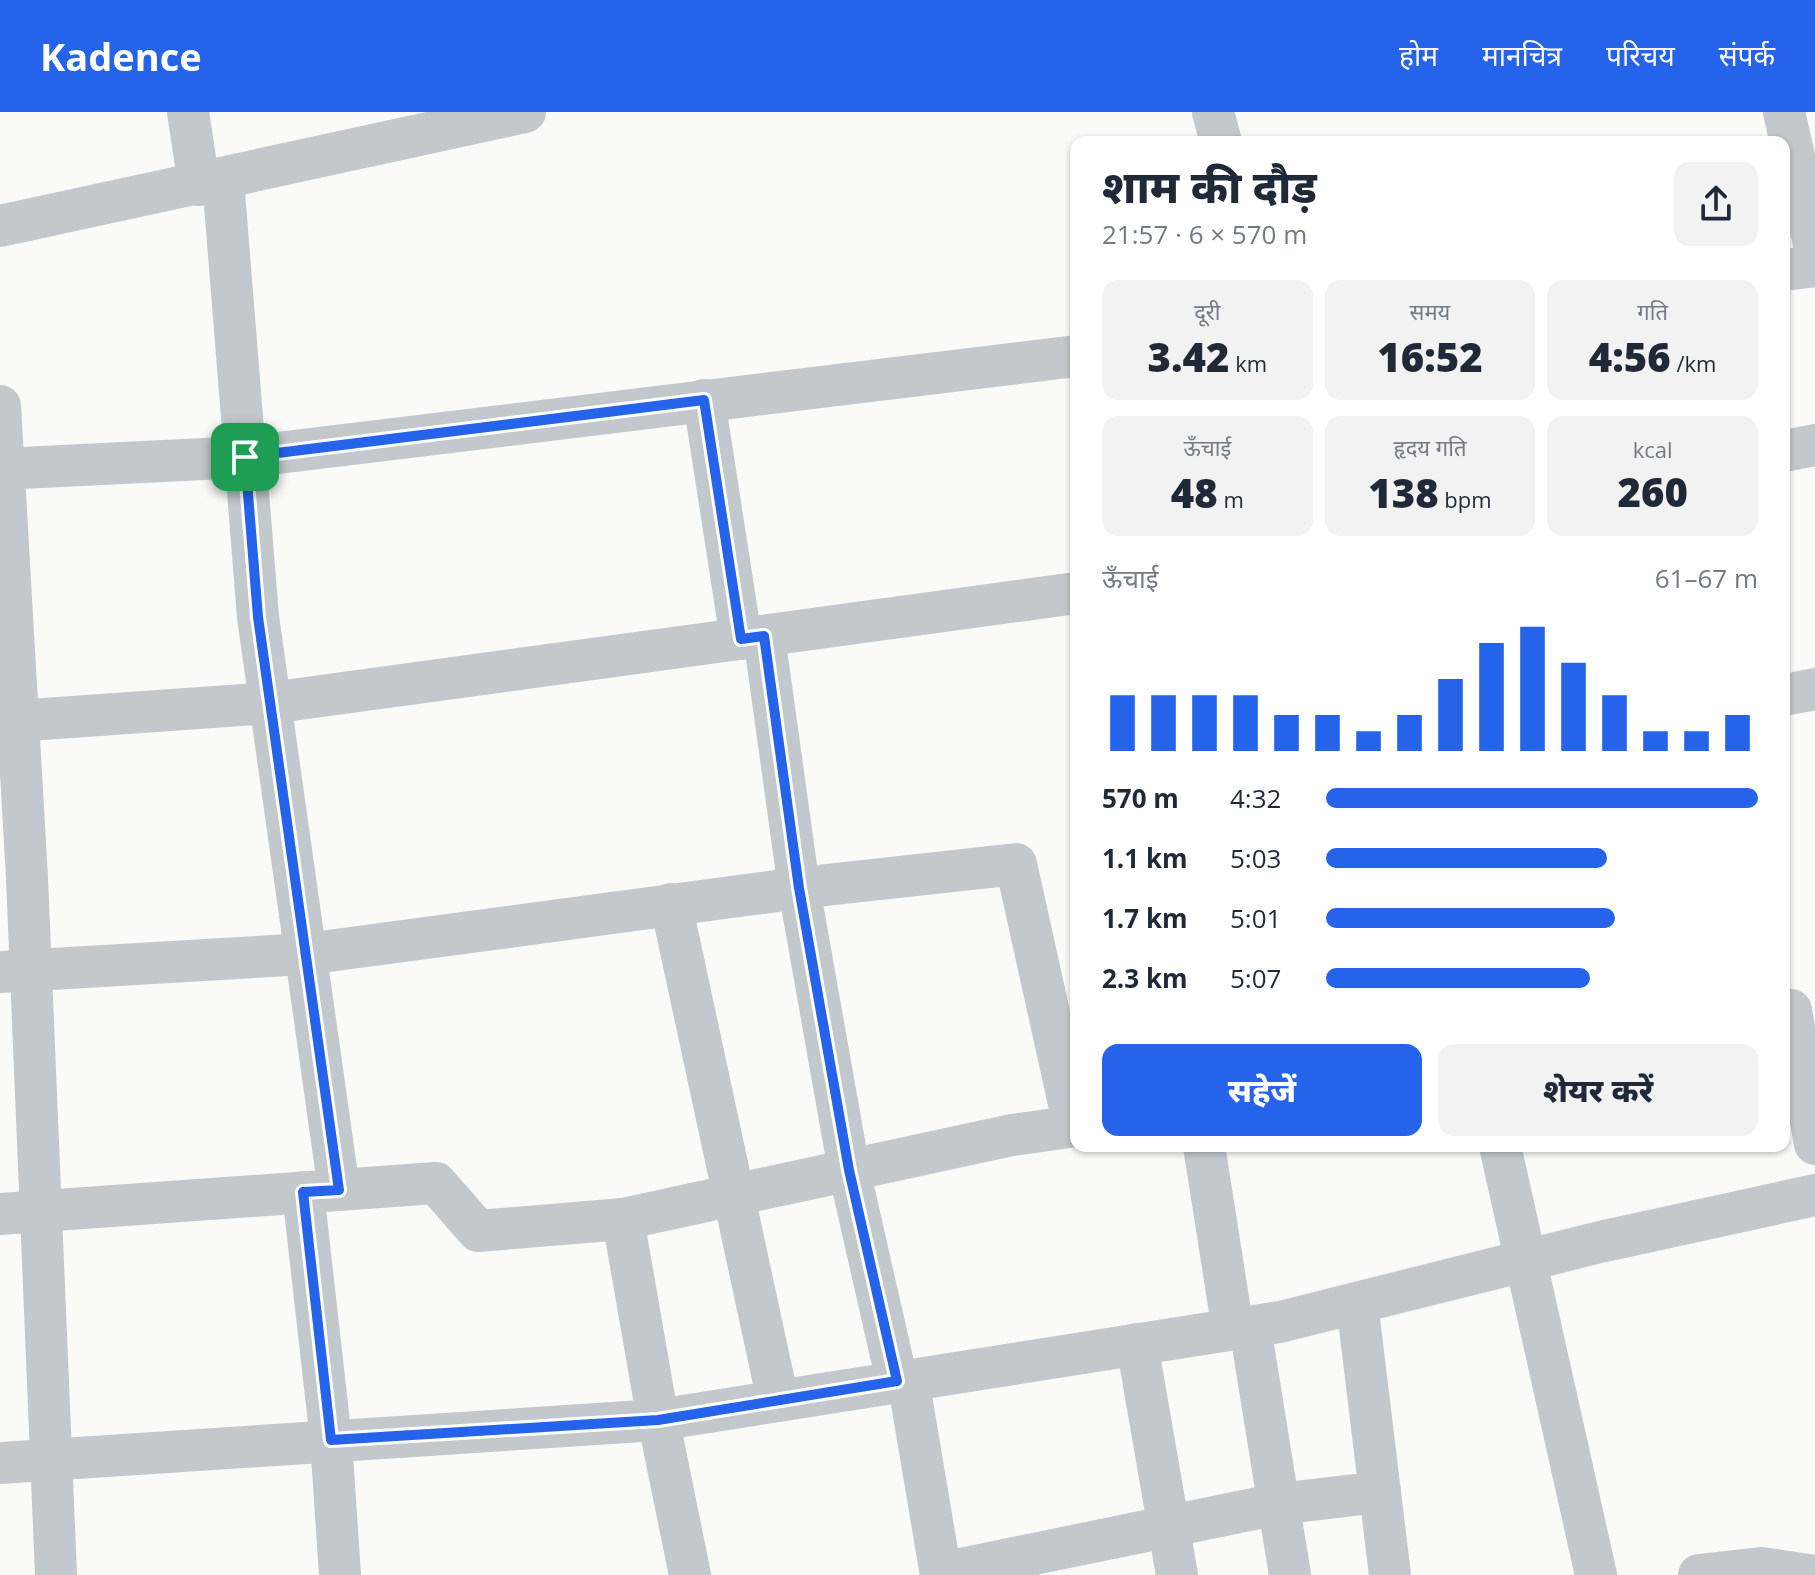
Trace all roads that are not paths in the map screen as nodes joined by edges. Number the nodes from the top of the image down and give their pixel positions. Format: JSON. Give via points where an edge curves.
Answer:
{"nodes":[{"id":1,"x":188,"y":112,"type":"edge"},
{"id":2,"x":525,"y":112,"type":"edge"},
{"id":3,"x":1213,"y":112,"type":"edge"},
{"id":4,"x":1784,"y":112,"type":"edge"},
{"id":5,"x":1219,"y":136,"type":"edge"},
{"id":6,"x":1789,"y":136,"type":"edge"},
{"id":7,"x":1790,"y":138,"type":"edge"},
{"id":8,"x":211,"y":182,"type":"junction"},
{"id":9,"x":0,"y":226,"type":"edge"},
{"id":10,"x":1815,"y":248,"type":"edge"},
{"id":11,"x":1815,"y":266,"type":"edge"},
{"id":12,"x":1790,"y":269,"type":"edge"},
{"id":13,"x":1070,"y":357,"type":"edge"},
{"id":14,"x":704,"y":400,"type":"junction"},
{"id":15,"x":0,"y":406,"type":"edge"},
{"id":16,"x":245,"y":457,"type":"junction"},
{"id":17,"x":2,"y":469,"type":"edge"},
{"id":18,"x":1070,"y":594,"type":"edge"},
{"id":19,"x":752,"y":638,"type":"junction"},
{"id":20,"x":1815,"y":689,"type":"edge"},
{"id":21,"x":1790,"y":694,"type":"edge"},
{"id":22,"x":270,"y":703,"type":"junction"},
{"id":23,"x":9,"y":721,"type":"edge"},
{"id":24,"x":799,"y":888,"type":"junction"},
{"id":25,"x":671,"y":904,"type":"junction"},
{"id":26,"x":306,"y":954,"type":"junction"},
{"id":27,"x":15,"y":972,"type":"edge"},
{"id":28,"x":1797,"y":1009,"type":"edge"},
{"id":29,"x":1070,"y":1104,"type":"edge"},
{"id":30,"x":1070,"y":1127,"type":"edge"},
{"id":31,"x":1815,"y":1144,"type":"edge"},
{"id":32,"x":1205,"y":1152,"type":"edge"},
{"id":33,"x":1501,"y":1152,"type":"edge"},
{"id":34,"x":849,"y":1170,"type":"junction"},
{"id":35,"x":321,"y":1191,"type":"junction"},
{"id":36,"x":734,"y":1195,"type":"junction"},
{"id":37,"x":1815,"y":1195,"type":"edge"},
{"id":38,"x":41,"y":1211,"type":"junction"},
{"id":39,"x":0,"y":1214,"type":"edge"},
{"id":40,"x":623,"y":1219,"type":"junction"},
{"id":41,"x":1524,"y":1261,"type":"junction"},
{"id":42,"x":1357,"y":1303,"type":"junction"},
{"id":43,"x":1241,"y":1328,"type":"junction"},
{"id":44,"x":1137,"y":1344,"type":"junction"},
{"id":45,"x":902,"y":1380,"type":"junction"},
{"id":46,"x":778,"y":1401,"type":"junction"},
{"id":47,"x":658,"y":1420,"type":"junction"},
{"id":48,"x":331,"y":1440,"type":"junction"},
{"id":49,"x":52,"y":1461,"type":"junction"},
{"id":50,"x":0,"y":1463,"type":"edge"},
{"id":51,"x":1380,"y":1492,"type":"junction"},
{"id":52,"x":1278,"y":1504,"type":"junction"},
{"id":53,"x":1169,"y":1527,"type":"junction"},
{"id":54,"x":941,"y":1574,"type":"edge"},
{"id":55,"x":56,"y":1575,"type":"edge"},
{"id":56,"x":340,"y":1575,"type":"edge"},
{"id":57,"x":690,"y":1575,"type":"edge"},
{"id":58,"x":1177,"y":1575,"type":"edge"},
{"id":59,"x":1290,"y":1575,"type":"edge"},
{"id":60,"x":1390,"y":1575,"type":"edge"},
{"id":61,"x":1596,"y":1575,"type":"edge"},
{"id":62,"x":1699,"y":1575,"type":"edge"},
{"id":63,"x":1809,"y":1575,"type":"edge"}],
"edges":[{"from":1,"to":8,"type":"street"},
{"from":2,"to":8,"type":"street"},
{"from":3,"to":5,"type":"street"},
{"from":4,"to":6,"type":"street"},
{"from":7,"to":10,"type":"street"},
{"from":8,"to":9,"type":"street"},
{"from":8,"to":16,"type":"street"},
{"from":11,"to":12,"type":"street"},
{"from":13,"to":14,"type":"street"},
{"from":14,"to":16,"type":"street"},
{"from":14,"to":19,"type":"street"},
{"from":15,"to":17,"type":"street"},
{"from":16,"to":17,"type":"street"},
{"from":16,"to":22,"type":"street"},
{"from":17,"to":23,"type":"street"},
{"from":18,"to":19,"type":"street"},
{"from":19,"to":22,"type":"street"},
{"from":19,"to":24,"type":"street"},
{"from":20,"to":21,"type":"street"},
{"from":22,"to":23,"type":"street"},
{"from":22,"to":26,"type":"street"},
{"from":23,"to":27,"type":"street"},
{"from":24,"to":25,"type":"street"},
{"from":24,"to":29,"type":"street","via":[[1016,864]]},
{"from":24,"to":34,"type":"street"},
{"from":25,"to":26,"type":"street"},
{"from":25,"to":36,"type":"street"},
{"from":26,"to":27,"type":"street"},
{"from":26,"to":35,"type":"street"},
{"from":27,"to":38,"type":"street"},
{"from":28,"to":31,"type":"street"},
{"from":30,"to":34,"type":"street"},
{"from":32,"to":43,"type":"street"},
{"from":33,"to":41,"type":"street"},
{"from":34,"to":36,"type":"street"},
{"from":34,"to":45,"type":"street"},
{"from":35,"to":38,"type":"street"},
{"from":35,"to":40,"type":"street","via":[[436,1183],[478,1231]]},
{"from":35,"to":48,"type":"street"},
{"from":36,"to":40,"type":"street"},
{"from":36,"to":46,"type":"street"},
{"from":37,"to":41,"type":"street"},
{"from":38,"to":39,"type":"street"},
{"from":38,"to":49,"type":"street"},
{"from":40,"to":47,"type":"street"},
{"from":41,"to":42,"type":"street"},
{"from":41,"to":61,"type":"street"},
{"from":42,"to":43,"type":"street"},
{"from":42,"to":51,"type":"street"},
{"from":43,"to":44,"type":"street"},
{"from":43,"to":52,"type":"street"},
{"from":44,"to":45,"type":"street"},
{"from":44,"to":53,"type":"street"},
{"from":45,"to":46,"type":"street"},
{"from":45,"to":54,"type":"street"},
{"from":46,"to":47,"type":"street"},
{"from":47,"to":48,"type":"street"},
{"from":47,"to":57,"type":"street"},
{"from":48,"to":49,"type":"street"},
{"from":48,"to":56,"type":"street"},
{"from":49,"to":50,"type":"street"},
{"from":49,"to":55,"type":"street"},
{"from":51,"to":52,"type":"street"},
{"from":51,"to":60,"type":"street"},
{"from":52,"to":53,"type":"street"},
{"from":52,"to":59,"type":"street"},
{"from":53,"to":54,"type":"street"},
{"from":53,"to":58,"type":"street"},
{"from":62,"to":63,"type":"street","via":[[1761,1568]]}]}
